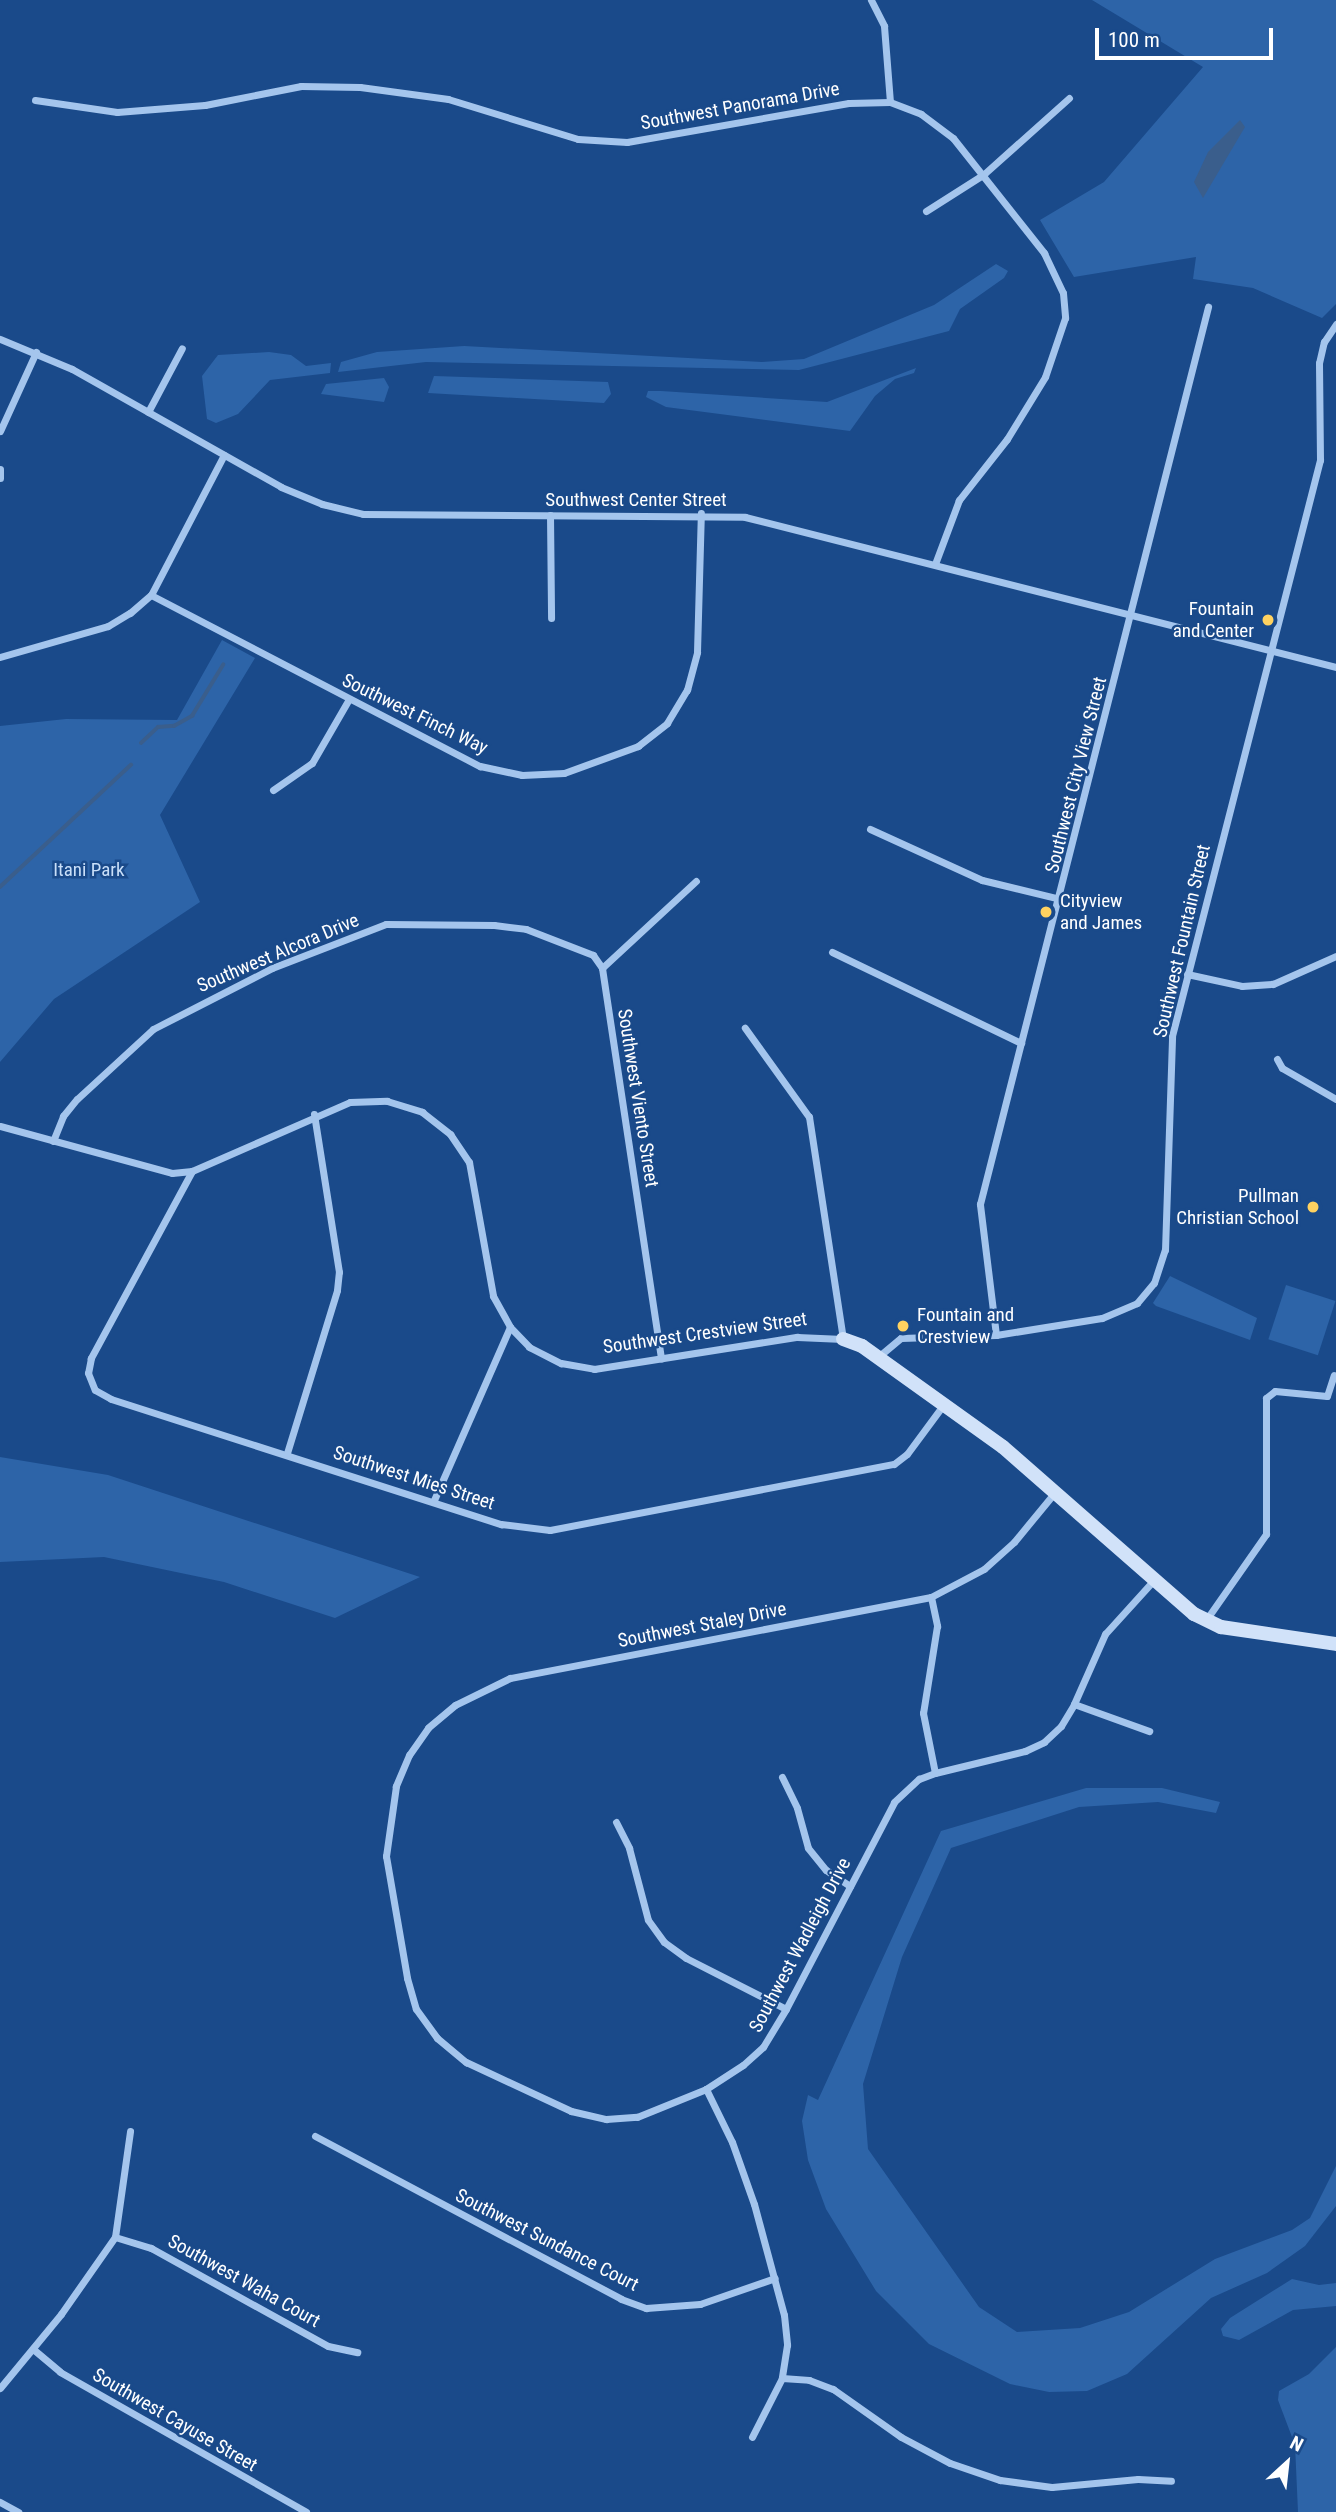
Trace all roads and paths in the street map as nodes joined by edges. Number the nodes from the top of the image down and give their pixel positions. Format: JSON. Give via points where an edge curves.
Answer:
{"nodes":[{"id":1,"x":871,"y":0,"type":"edge"},
{"id":2,"x":1069,"y":98,"type":"dead end"},
{"id":3,"x":35,"y":100,"type":"dead end"},
{"id":4,"x":890,"y":102,"type":"junction"},
{"id":5,"x":984,"y":174,"type":"junction"},
{"id":6,"x":926,"y":211,"type":"dead end"},
{"id":7,"x":1208,"y":307,"type":"dead end"},
{"id":8,"x":1336,"y":324,"type":"edge"},
{"id":9,"x":0,"y":339,"type":"edge"},
{"id":10,"x":182,"y":348,"type":"dead end"},
{"id":11,"x":36,"y":352,"type":"junction"},
{"id":12,"x":148,"y":412,"type":"junction"},
{"id":13,"x":0,"y":431,"type":"edge"},
{"id":14,"x":224,"y":455,"type":"junction"},
{"id":15,"x":0,"y":468,"type":"edge"},
{"id":16,"x":0,"y":478,"type":"edge"},
{"id":17,"x":701,"y":513,"type":"junction"},
{"id":18,"x":550,"y":514,"type":"junction"},
{"id":19,"x":935,"y":564,"type":"junction"},
{"id":20,"x":151,"y":595,"type":"junction"},
{"id":21,"x":1132,"y":616,"type":"junction"},
{"id":22,"x":551,"y":618,"type":"dead end"},
{"id":23,"x":1270,"y":651,"type":"junction"},
{"id":24,"x":0,"y":657,"type":"edge"},
{"id":25,"x":1336,"y":667,"type":"edge"},
{"id":26,"x":349,"y":699,"type":"junction"},
{"id":27,"x":273,"y":790,"type":"dead end"},
{"id":28,"x":870,"y":829,"type":"dead end"},
{"id":29,"x":696,"y":881,"type":"dead end"},
{"id":30,"x":1060,"y":899,"type":"junction"},
{"id":31,"x":832,"y":952,"type":"dead end"},
{"id":32,"x":1336,"y":956,"type":"edge"},
{"id":33,"x":602,"y":968,"type":"junction"},
{"id":34,"x":1187,"y":974,"type":"junction"},
{"id":35,"x":745,"y":1028,"type":"dead end"},
{"id":36,"x":1021,"y":1043,"type":"junction"},
{"id":37,"x":1277,"y":1059,"type":"dead end"},
{"id":38,"x":1336,"y":1099,"type":"edge"},
{"id":39,"x":314,"y":1114,"type":"junction"},
{"id":40,"x":0,"y":1126,"type":"edge"},
{"id":41,"x":53,"y":1141,"type":"junction"},
{"id":42,"x":192,"y":1171,"type":"junction"},
{"id":43,"x":510,"y":1327,"type":"junction"},
{"id":44,"x":996,"y":1335,"type":"junction"},
{"id":45,"x":843,"y":1339,"type":"junction"},
{"id":46,"x":878,"y":1357,"type":"junction"},
{"id":47,"x":661,"y":1359,"type":"junction"},
{"id":48,"x":1334,"y":1375,"type":"dead end"},
{"id":49,"x":944,"y":1403,"type":"junction"},
{"id":50,"x":287,"y":1453,"type":"junction"},
{"id":51,"x":1056,"y":1491,"type":"junction"},
{"id":52,"x":434,"y":1500,"type":"junction"},
{"id":53,"x":1154,"y":1580,"type":"junction"},
{"id":54,"x":931,"y":1597,"type":"junction"},
{"id":55,"x":1206,"y":1620,"type":"junction"},
{"id":56,"x":1336,"y":1644,"type":"edge"},
{"id":57,"x":1074,"y":1704,"type":"junction"},
{"id":58,"x":1149,"y":1731,"type":"dead end"},
{"id":59,"x":935,"y":1773,"type":"junction"},
{"id":60,"x":782,"y":1777,"type":"dead end"},
{"id":61,"x":388,"y":1819,"type":"joint"},
{"id":62,"x":616,"y":1822,"type":"dead end"},
{"id":63,"x":850,"y":1886,"type":"junction"},
{"id":64,"x":786,"y":2009,"type":"junction"},
{"id":65,"x":706,"y":2089,"type":"junction"},
{"id":66,"x":130,"y":2131,"type":"dead end"},
{"id":67,"x":315,"y":2136,"type":"dead end"},
{"id":68,"x":115,"y":2237,"type":"junction"},
{"id":69,"x":775,"y":2278,"type":"junction"},
{"id":70,"x":33,"y":2349,"type":"junction"},
{"id":71,"x":357,"y":2351,"type":"dead end"},
{"id":72,"x":782,"y":2378,"type":"junction"},
{"id":73,"x":0,"y":2388,"type":"edge"},
{"id":74,"x":752,"y":2437,"type":"dead end"},
{"id":75,"x":1171,"y":2481,"type":"dead end"},
{"id":76,"x":0,"y":2502,"type":"edge"},
{"id":77,"x":18,"y":2512,"type":"edge"},
{"id":78,"x":306,"y":2512,"type":"edge"}],
"edges":[{"from":1,"to":4,"type":"street","via":[[884,26]]},
{"from":2,"to":5,"type":"street"},
{"from":3,"to":4,"type":"street","name":"Southwest Panorama Drive","via":[[131,111],[205,105],[301,86],[360,87],[448,99],[578,139],[627,142],[849,103]]},
{"from":4,"to":5,"type":"street","name":"Southwest Panorama Drive","via":[[933,122]]},
{"from":5,"to":6,"type":"street"},
{"from":5,"to":19,"type":"street","name":"Southwest Panorama Drive","via":[[1054,270],[1063,293],[1065,318],[1045,377],[1007,439],[959,500]]},
{"from":7,"to":21,"type":"street","name":"Southwest City View Street"},
{"from":8,"to":23,"type":"street","name":"Southwest Fountain Street","via":[[1324,342],[1319,363],[1320,460]]},
{"from":9,"to":11,"type":"street","name":"Southwest Center Street"},
{"from":10,"to":12,"type":"street"},
{"from":11,"to":12,"type":"street","name":"Southwest Center Street"},
{"from":11,"to":13,"type":"street"},
{"from":12,"to":14,"type":"street","name":"Southwest Center Street"},
{"from":14,"to":18,"type":"street","name":"Southwest Center Street","via":[[281,487],[363,514]]},
{"from":14,"to":20,"type":"street"},
{"from":15,"to":16,"type":"street"},
{"from":17,"to":18,"type":"street","name":"Southwest Center Street"},
{"from":17,"to":19,"type":"street","name":"Southwest Center Street","via":[[745,517]]},
{"from":17,"to":26,"type":"street","name":"Southwest Finch Way","via":[[696,652],[687,690],[667,723],[638,746],[565,773],[522,775],[481,766]]},
{"from":18,"to":22,"type":"street"},
{"from":19,"to":21,"type":"street","name":"Southwest Center Street"},
{"from":20,"to":24,"type":"street","via":[[108,626]]},
{"from":20,"to":26,"type":"street","name":"Southwest Finch Way"},
{"from":21,"to":23,"type":"street","name":"Southwest Center Street"},
{"from":21,"to":30,"type":"street","name":"Southwest City View Street"},
{"from":23,"to":25,"type":"street","name":"Southwest Center Street"},
{"from":23,"to":34,"type":"street","name":"Southwest Fountain Street"},
{"from":26,"to":27,"type":"street","via":[[312,763]]},
{"from":28,"to":30,"type":"street","via":[[982,880]]},
{"from":29,"to":33,"type":"street"},
{"from":30,"to":36,"type":"street","name":"Southwest City View Street"},
{"from":31,"to":36,"type":"street"},
{"from":32,"to":34,"type":"street","via":[[1273,984],[1242,986]]},
{"from":33,"to":41,"type":"street","name":"Southwest Alcora Drive","via":[[593,956],[526,929],[386,924],[272,968],[153,1029],[77,1100],[63,1116]]},
{"from":33,"to":47,"type":"street","name":"Southwest Viento Street"},
{"from":34,"to":44,"type":"street","name":"Southwest Fountain Street","via":[[1172,1036],[1165,1250],[1154,1283],[1137,1303],[1121,1312]]},
{"from":35,"to":45,"type":"street","via":[[809,1117]]},
{"from":36,"to":44,"type":"street","name":"Southwest City View Street","via":[[980,1204]]},
{"from":37,"to":38,"type":"street","via":[[1282,1068]]},
{"from":39,"to":42,"type":"street","name":"Southwest Crestview Street"},
{"from":39,"to":43,"type":"street","name":"Southwest Crestview Street","via":[[349,1102],[387,1101],[422,1112],[450,1133],[469,1162],[493,1296]]},
{"from":39,"to":50,"type":"street","via":[[339,1272]]},
{"from":40,"to":41,"type":"street","name":"Southwest Crestview Street"},
{"from":41,"to":42,"type":"street","name":"Southwest Crestview Street","via":[[153,1171]]},
{"from":42,"to":50,"type":"street","name":"Southwest Mies Street","via":[[91,1358],[88,1373],[95,1390],[111,1399]]},
{"from":43,"to":47,"type":"street","name":"Southwest Crestview Street","via":[[529,1347],[561,1363],[594,1368]]},
{"from":43,"to":52,"type":"street"},
{"from":44,"to":46,"type":"street","name":"Southwest Fountain Street","via":[[901,1338]]},
{"from":45,"to":46,"type":"street","name":"Southwest Crestview Street"},
{"from":45,"to":47,"type":"street","name":"Southwest Crestview Street","via":[[797,1337]]},
{"from":46,"to":49,"type":"street","name":"Southwest Crestview Street"},
{"from":48,"to":55,"type":"street","via":[[1326,1396],[1275,1391],[1266,1398],[1268,1528]]},
{"from":49,"to":51,"type":"street","name":"Southwest Crestview Street"},
{"from":49,"to":52,"type":"street","name":"Southwest Mies Street","via":[[907,1454],[894,1464],[551,1530],[525,1530]]},
{"from":50,"to":52,"type":"street","name":"Southwest Mies Street"},
{"from":51,"to":53,"type":"street","name":"Southwest Crestview Street"},
{"from":51,"to":54,"type":"street","name":"Southwest Staley Drive","via":[[1014,1542],[984,1569]]},
{"from":53,"to":55,"type":"street","name":"Southwest Crestview Street"},
{"from":53,"to":57,"type":"street","name":"Southwest Wadleigh Drive","via":[[1105,1634]]},
{"from":54,"to":59,"type":"street","via":[[937,1626],[923,1713]]},
{"from":54,"to":61,"type":"street","name":"Southwest Staley Drive","via":[[510,1678],[480,1689],[428,1728],[409,1755]]},
{"from":55,"to":56,"type":"street","name":"Southwest Crestview Street","via":[[1221,1627]]},
{"from":57,"to":58,"type":"street"},
{"from":57,"to":59,"type":"street","name":"Southwest Wadleigh Drive","via":[[1061,1726],[1034,1746]]},
{"from":59,"to":63,"type":"street","name":"Southwest Wadleigh Drive","via":[[919,1779],[894,1802]]},
{"from":60,"to":63,"type":"street","via":[[797,1808],[807,1848],[826,1870]]},
{"from":61,"to":65,"type":"street","name":"Southwest Wadleigh Drive","via":[[386,1856],[407,1978],[416,2009],[437,2038],[478,2067],[571,2111],[606,2119],[638,2117]]},
{"from":62,"to":64,"type":"street","via":[[629,1848],[648,1920],[664,1942],[685,1958]]},
{"from":63,"to":64,"type":"street","name":"Southwest Wadleigh Drive"},
{"from":64,"to":65,"type":"street","name":"Southwest Wadleigh Drive","via":[[763,2048]]},
{"from":65,"to":69,"type":"street","via":[[732,2142]]},
{"from":66,"to":68,"type":"street"},
{"from":67,"to":69,"type":"street","name":"Southwest Sundance Court","via":[[621,2299],[646,2308],[700,2304]]},
{"from":68,"to":70,"type":"street"},
{"from":68,"to":71,"type":"street","name":"Southwest Waha Court","via":[[151,2248],[328,2346]]},
{"from":69,"to":72,"type":"street","via":[[787,2345]]},
{"from":70,"to":73,"type":"street"},
{"from":70,"to":78,"type":"street","name":"Southwest Cayuse Street","via":[[60,2372]]},
{"from":72,"to":74,"type":"street"},
{"from":72,"to":75,"type":"street","via":[[809,2380],[833,2389],[937,2457],[1000,2480],[1052,2487],[1138,2479]]},
{"from":76,"to":77,"type":"street"}]}
